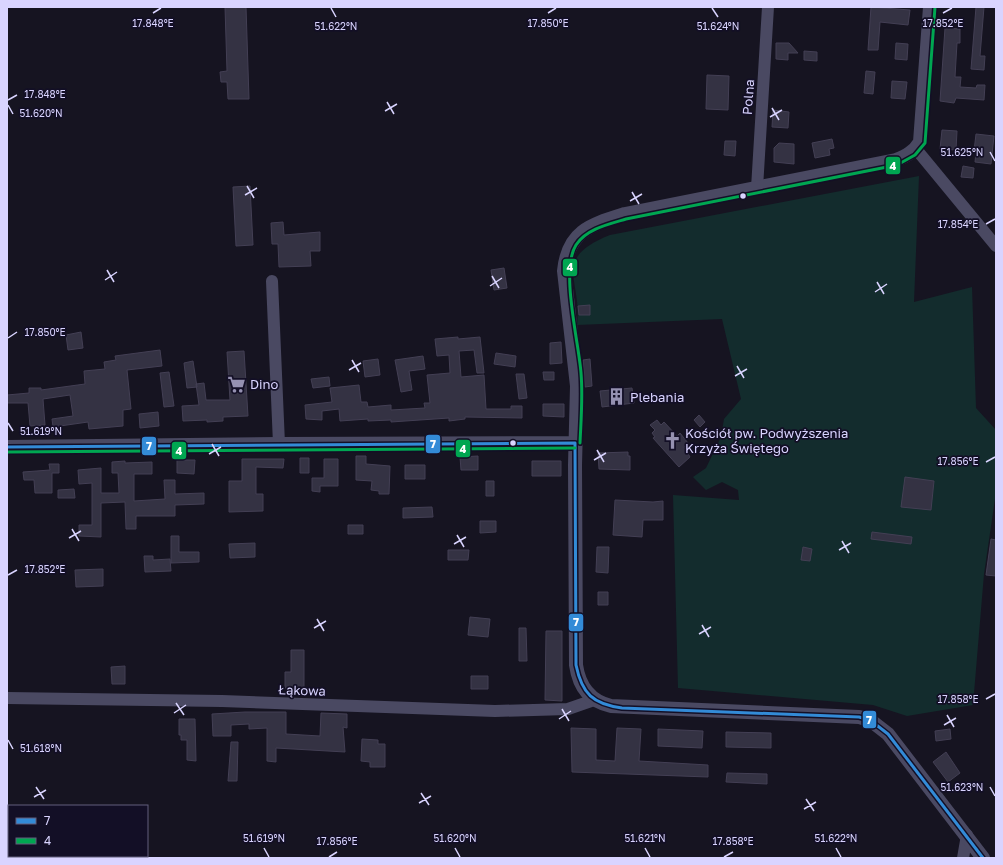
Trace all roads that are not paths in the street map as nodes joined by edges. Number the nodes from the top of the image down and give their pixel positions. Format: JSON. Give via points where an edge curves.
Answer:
{"nodes":[{"id":1,"x":768,"y":7,"type":"edge"},
{"id":2,"x":930,"y":7,"type":"edge"},
{"id":3,"x":916,"y":149,"type":"junction"},
{"id":4,"x":757,"y":188,"type":"junction"},
{"id":5,"x":996,"y":246,"type":"edge"},
{"id":6,"x":272,"y":281,"type":"dead end"},
{"id":7,"x":575,"y":443,"type":"junction"},
{"id":8,"x":279,"y":444,"type":"junction"},
{"id":9,"x":7,"y":447,"type":"edge"},
{"id":10,"x":7,"y":698,"type":"edge"},
{"id":11,"x":594,"y":700,"type":"junction"},
{"id":12,"x":967,"y":835,"type":"junction"},
{"id":13,"x":963,"y":858,"type":"edge"},
{"id":14,"x":983,"y":858,"type":"edge"}],
"edges":[{"from":1,"to":4,"type":"street","name":"Polna"},
{"from":2,"to":3,"type":"street","via":[[922,124],[920,142]]},
{"from":3,"to":4,"type":"street","via":[[896,160]]},
{"from":3,"to":5,"type":"street"},
{"from":4,"to":7,"type":"street","via":[[618,216],[590,227],[570,244],[564,271],[577,386]]},
{"from":6,"to":8,"type":"street"},
{"from":7,"to":8,"type":"street"},
{"from":7,"to":11,"type":"street","via":[[576,665],[581,683]]},
{"from":8,"to":9,"type":"street"},
{"from":10,"to":11,"type":"street","name":"Łąkowa","via":[[222,700],[496,711],[568,708]]},
{"from":11,"to":12,"type":"street","via":[[622,708],[783,713],[859,717],[870,720],[901,750]]},
{"from":12,"to":13,"type":"street"},
{"from":12,"to":14,"type":"street"}]}
